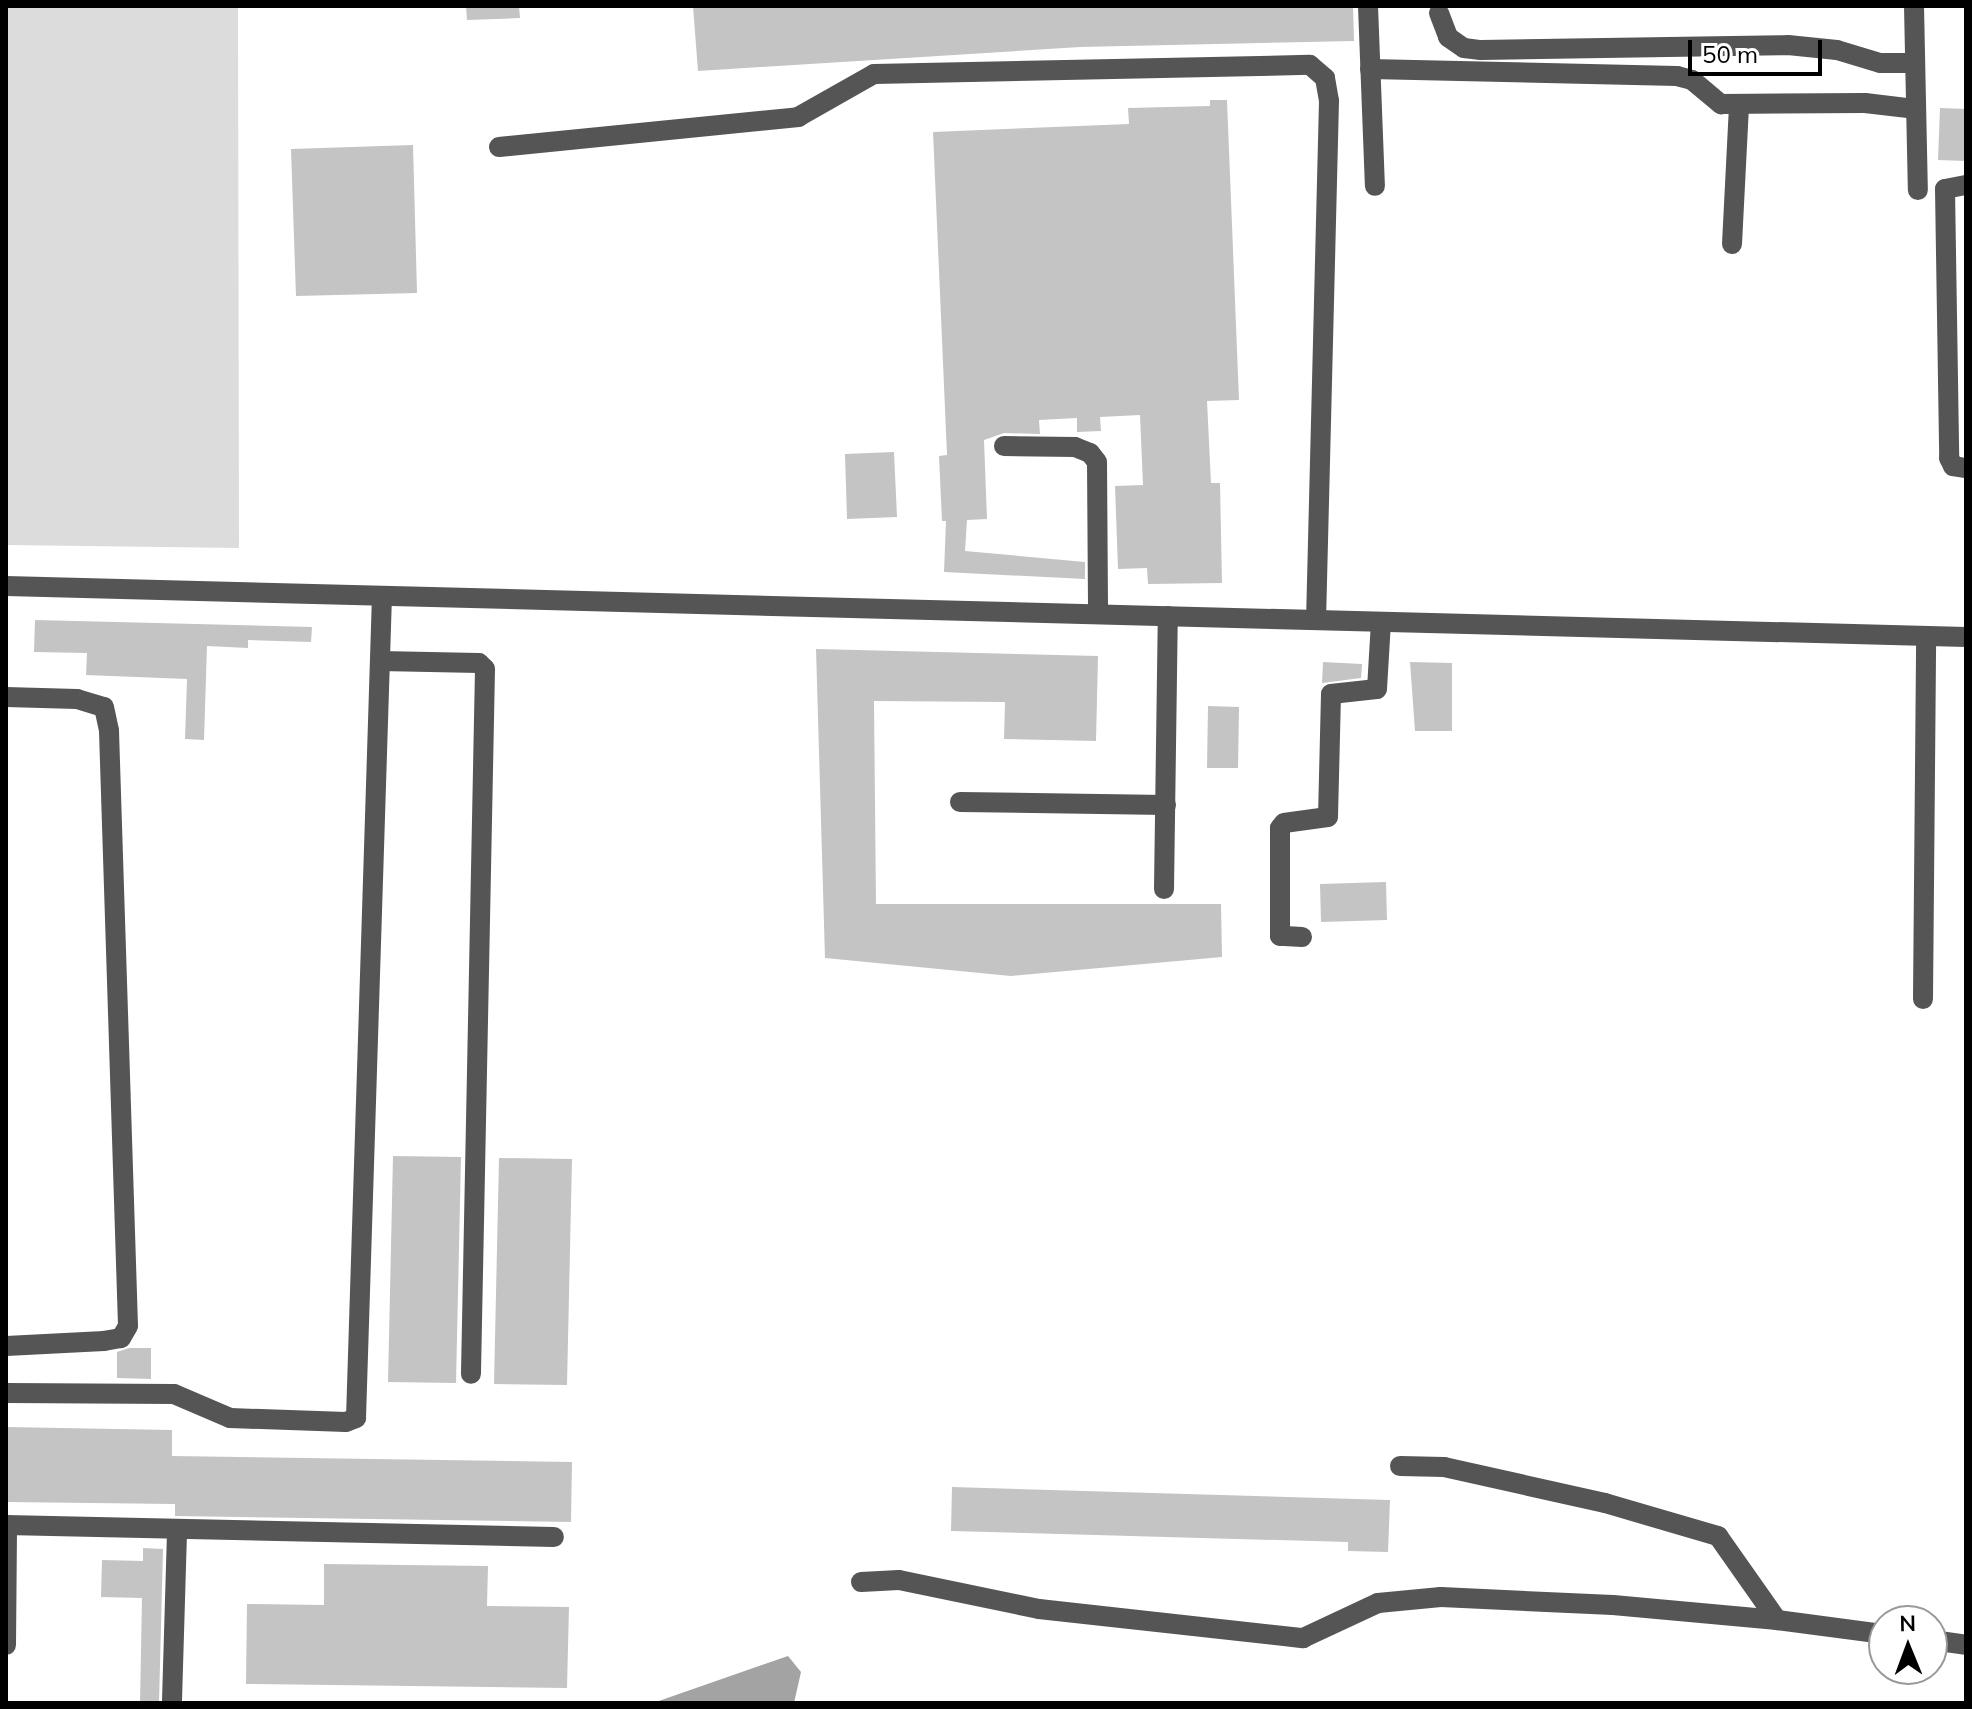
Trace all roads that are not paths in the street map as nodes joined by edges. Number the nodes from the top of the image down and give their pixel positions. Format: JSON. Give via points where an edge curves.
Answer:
{"nodes":[{"id":1,"x":1368,"y":6,"type":"edge"},
{"id":2,"x":1914,"y":6,"type":"edge"},
{"id":3,"x":1439,"y":13,"type":"dead end"},
{"id":4,"x":1915,"y":63,"type":"junction"},
{"id":5,"x":1370,"y":69,"type":"junction"},
{"id":6,"x":1739,"y":105,"type":"junction"},
{"id":7,"x":1915,"y":109,"type":"junction"},
{"id":8,"x":499,"y":147,"type":"dead end"},
{"id":9,"x":1966,"y":185,"type":"edge"},
{"id":10,"x":1375,"y":186,"type":"dead end"},
{"id":11,"x":1945,"y":189,"type":"junction"},
{"id":12,"x":1732,"y":244,"type":"dead end"},
{"id":13,"x":1957,"y":324,"type":"edge"},
{"id":14,"x":1004,"y":446,"type":"dead end"},
{"id":15,"x":1966,"y":468,"type":"edge"},
{"id":16,"x":6,"y":586,"type":"edge"},
{"id":17,"x":382,"y":596,"type":"junction"},
{"id":18,"x":1098,"y":614,"type":"junction"},
{"id":19,"x":1168,"y":616,"type":"junction"},
{"id":20,"x":1316,"y":620,"type":"junction"},
{"id":21,"x":1381,"y":622,"type":"junction"},
{"id":22,"x":1926,"y":636,"type":"junction"},
{"id":23,"x":1966,"y":637,"type":"edge"},
{"id":24,"x":380,"y":661,"type":"junction"},
{"id":25,"x":6,"y":697,"type":"edge"},
{"id":26,"x":960,"y":802,"type":"dead end"},
{"id":27,"x":1166,"y":805,"type":"junction"},
{"id":28,"x":1164,"y":889,"type":"dead end"},
{"id":29,"x":1302,"y":937,"type":"dead end"},
{"id":30,"x":1923,"y":999,"type":"dead end"},
{"id":31,"x":6,"y":1346,"type":"edge"},
{"id":32,"x":471,"y":1374,"type":"dead end"},
{"id":33,"x":6,"y":1393,"type":"edge"},
{"id":34,"x":1400,"y":1466,"type":"dead end"},
{"id":35,"x":6,"y":1525,"type":"edge"},
{"id":36,"x":177,"y":1529,"type":"junction"},
{"id":37,"x":554,"y":1537,"type":"dead end"},
{"id":38,"x":861,"y":1582,"type":"dead end"},
{"id":39,"x":1777,"y":1620,"type":"junction"},
{"id":40,"x":1868,"y":1632,"type":"edge"},
{"id":41,"x":6,"y":1645,"type":"edge"},
{"id":42,"x":172,"y":1701,"type":"dead end"}],
"edges":[{"from":1,"to":5,"type":"street"},
{"from":2,"to":4,"type":"street"},
{"from":3,"to":4,"type":"street","via":[[1448,37],[1464,48],[1481,50],[1788,45],[1837,50],[1880,63]]},
{"from":4,"to":7,"type":"street"},
{"from":5,"to":6,"type":"street","via":[[1677,76],[1692,80],[1721,104]]},
{"from":5,"to":10,"type":"street"},
{"from":6,"to":7,"type":"street","via":[[1850,102]]},
{"from":6,"to":12,"type":"street"},
{"from":7,"to":11,"type":"street","via":[[1918,180]]},
{"from":8,"to":20,"type":"street","via":[[798,117],[874,74],[1310,65],[1325,78],[1329,101]]},
{"from":9,"to":11,"type":"street"},
{"from":11,"to":13,"type":"street"},
{"from":13,"to":15,"type":"street","via":[[1949,458],[1953,466]]},
{"from":14,"to":18,"type":"street","via":[[1075,447],[1097,462]]},
{"from":16,"to":17,"type":"street"},
{"from":17,"to":18,"type":"street"},
{"from":17,"to":24,"type":"street"},
{"from":18,"to":19,"type":"street"},
{"from":19,"to":20,"type":"street"},
{"from":19,"to":27,"type":"street"},
{"from":20,"to":21,"type":"street"},
{"from":21,"to":22,"type":"street"},
{"from":21,"to":29,"type":"street","via":[[1377,689],[1331,694],[1328,817],[1280,828],[1280,936]]},
{"from":22,"to":23,"type":"street"},
{"from":22,"to":30,"type":"street"},
{"from":24,"to":32,"type":"street","via":[[479,663],[485,669]]},
{"from":24,"to":33,"type":"street","via":[[356,1418],[230,1418],[174,1394]]},
{"from":25,"to":31,"type":"street","via":[[77,699],[104,707],[109,731],[128,1326],[121,1338],[104,1341]]},
{"from":26,"to":27,"type":"street"},
{"from":27,"to":28,"type":"street"},
{"from":34,"to":39,"type":"street","via":[[1444,1467],[1605,1503],[1718,1536]]},
{"from":35,"to":36,"type":"street"},
{"from":35,"to":41,"type":"street"},
{"from":36,"to":37,"type":"street"},
{"from":36,"to":42,"type":"street"},
{"from":38,"to":39,"type":"street","via":[[899,1580],[1039,1609],[1303,1638],[1378,1603],[1441,1597]]},
{"from":39,"to":40,"type":"street"}]}
